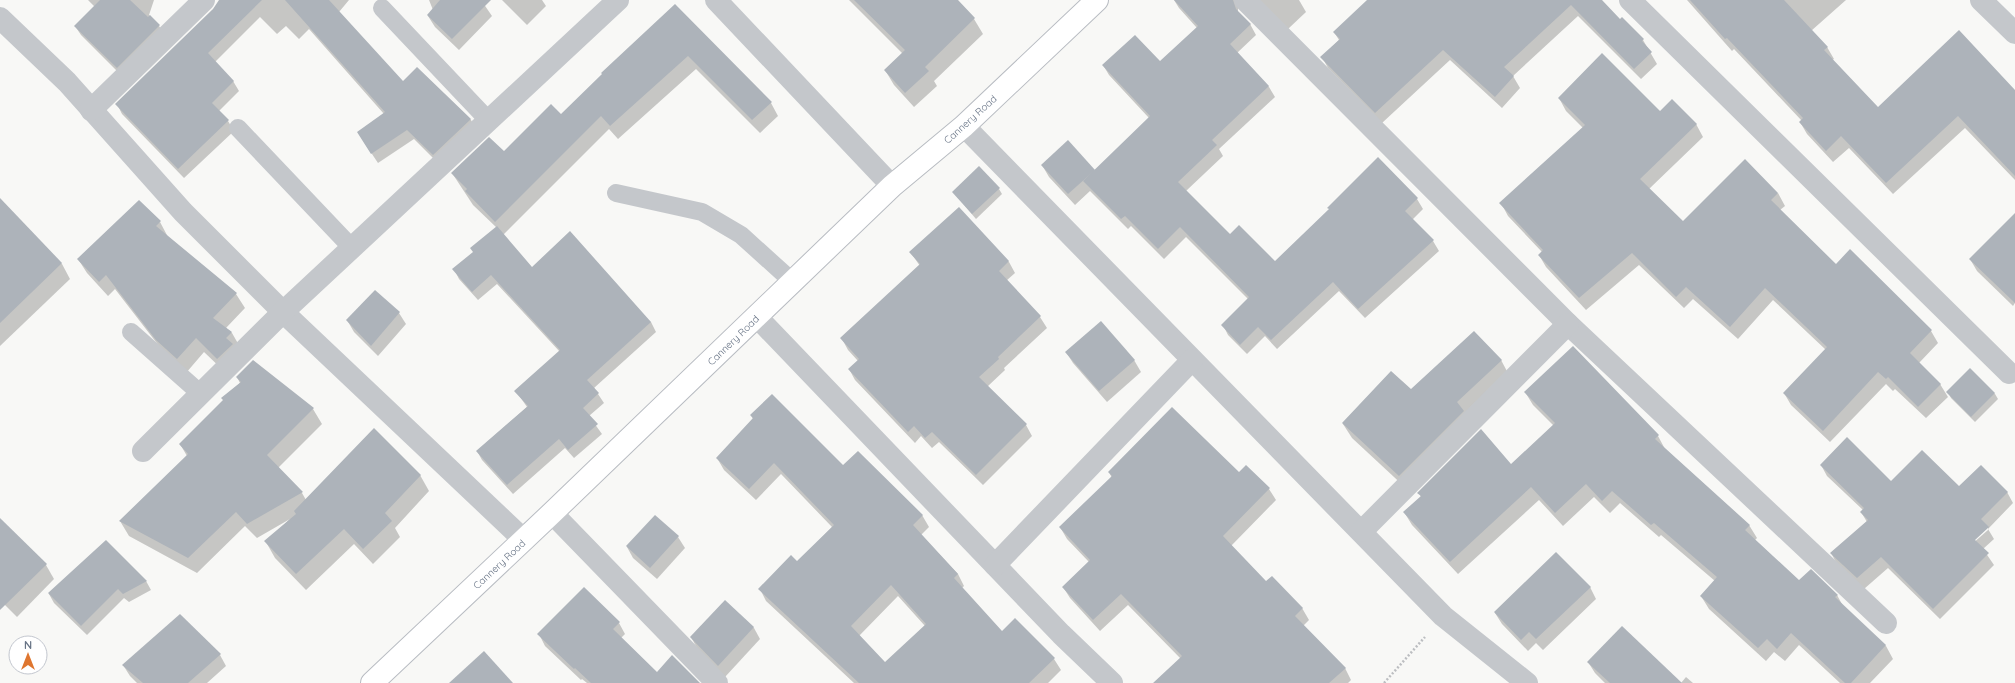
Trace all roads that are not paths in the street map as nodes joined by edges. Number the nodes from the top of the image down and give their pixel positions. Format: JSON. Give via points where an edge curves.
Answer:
{"nodes":[{"id":1,"x":204,"y":0,"type":"edge"},
{"id":2,"x":618,"y":0,"type":"edge"},
{"id":3,"x":716,"y":0,"type":"edge"},
{"id":4,"x":1097,"y":0,"type":"edge"},
{"id":5,"x":1245,"y":0,"type":"edge"},
{"id":6,"x":1630,"y":0,"type":"edge"},
{"id":7,"x":1981,"y":0,"type":"edge"},
{"id":8,"x":382,"y":8,"type":"dead end"},
{"id":9,"x":0,"y":18,"type":"edge"},
{"id":10,"x":2015,"y":33,"type":"edge"},
{"id":11,"x":91,"y":110,"type":"junction"},
{"id":12,"x":489,"y":121,"type":"junction"},
{"id":13,"x":964,"y":126,"type":"junction"},
{"id":14,"x":238,"y":128,"type":"dead end"},
{"id":15,"x":892,"y":186,"type":"junction"},
{"id":16,"x":616,"y":193,"type":"dead end"},
{"id":17,"x":352,"y":248,"type":"junction"},
{"id":18,"x":794,"y":282,"type":"junction"},
{"id":19,"x":283,"y":312,"type":"junction"},
{"id":20,"x":757,"y":317,"type":"junction"},
{"id":21,"x":1568,"y":324,"type":"junction"},
{"id":22,"x":131,"y":332,"type":"dead end"},
{"id":23,"x":1192,"y":360,"type":"junction"},
{"id":24,"x":2010,"y":373,"type":"dead end"},
{"id":25,"x":201,"y":394,"type":"junction"},
{"id":26,"x":143,"y":451,"type":"dead end"},
{"id":27,"x":552,"y":513,"type":"junction"},
{"id":28,"x":1362,"y":531,"type":"junction"},
{"id":29,"x":524,"y":540,"type":"junction"},
{"id":30,"x":995,"y":565,"type":"junction"},
{"id":31,"x":1886,"y":623,"type":"dead end"},
{"id":32,"x":372,"y":683,"type":"edge"},
{"id":33,"x":718,"y":683,"type":"edge"},
{"id":34,"x":1112,"y":683,"type":"edge"},
{"id":35,"x":1527,"y":683,"type":"edge"}],
"edges":[{"from":1,"to":11,"type":"street"},
{"from":2,"to":12,"type":"street"},
{"from":3,"to":15,"type":"street"},
{"from":4,"to":13,"type":"main road","name":"Cannery Road"},
{"from":5,"to":21,"type":"street"},
{"from":6,"to":24,"type":"street"},
{"from":7,"to":10,"type":"street"},
{"from":8,"to":12,"type":"lane"},
{"from":9,"to":11,"type":"street","via":[[68,82]]},
{"from":11,"to":19,"type":"street","via":[[183,212]]},
{"from":12,"to":17,"type":"street"},
{"from":13,"to":15,"type":"main road","name":"Cannery Road"},
{"from":13,"to":23,"type":"street"},
{"from":14,"to":17,"type":"lane"},
{"from":15,"to":18,"type":"main road","name":"Cannery Road"},
{"from":16,"to":18,"type":"lane","via":[[702,212],[741,235]]},
{"from":17,"to":19,"type":"street"},
{"from":18,"to":20,"type":"main road","name":"Cannery Road"},
{"from":19,"to":25,"type":"street"},
{"from":19,"to":29,"type":"street"},
{"from":20,"to":27,"type":"main road","name":"Cannery Road"},
{"from":20,"to":30,"type":"street"},
{"from":21,"to":28,"type":"street"},
{"from":21,"to":31,"type":"street"},
{"from":22,"to":25,"type":"lane"},
{"from":23,"to":28,"type":"street"},
{"from":23,"to":30,"type":"street"},
{"from":25,"to":26,"type":"street"},
{"from":27,"to":29,"type":"main road","name":"Cannery Road"},
{"from":27,"to":33,"type":"street"},
{"from":28,"to":35,"type":"street","via":[[1443,616]]},
{"from":29,"to":32,"type":"main road","name":"Cannery Road"},
{"from":30,"to":34,"type":"street"}]}
